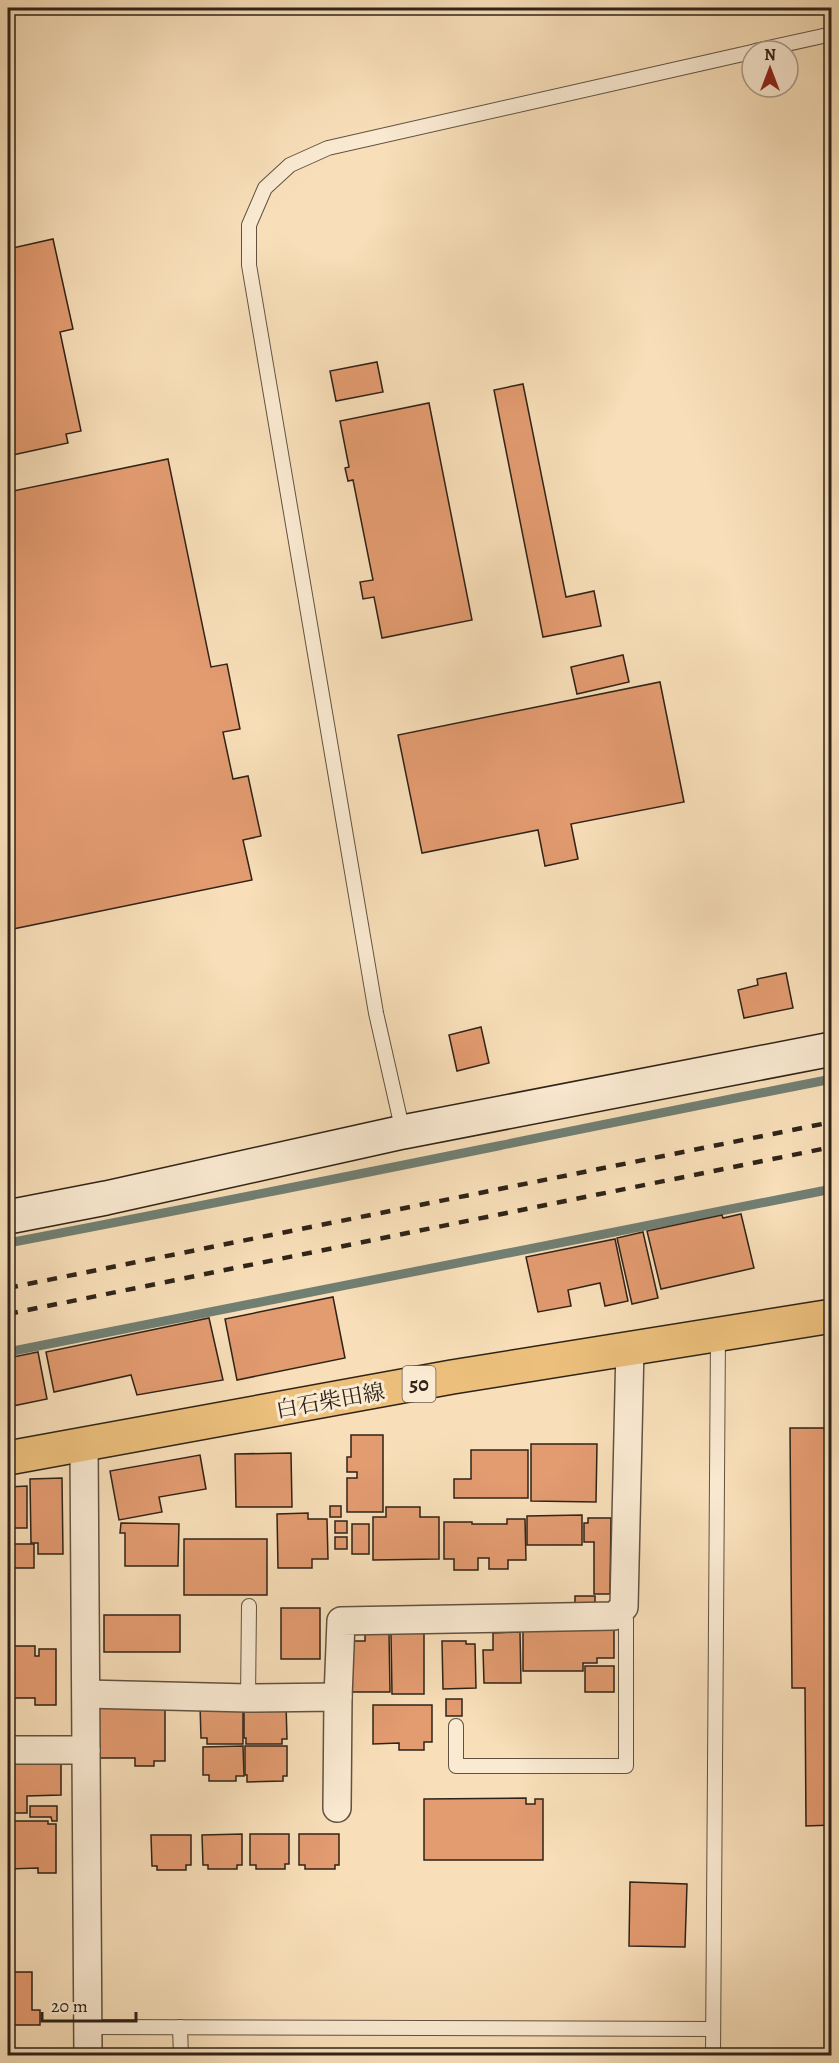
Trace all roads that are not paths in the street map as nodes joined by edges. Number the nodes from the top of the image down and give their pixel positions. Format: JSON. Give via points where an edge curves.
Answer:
{"nodes":[{"id":1,"x":831,"y":34,"type":"edge"},
{"id":2,"x":800,"y":41,"type":"edge"},
{"id":3,"x":740,"y":54,"type":"edge"},
{"id":4,"x":831,"y":1049,"type":"edge"},
{"id":5,"x":403,"y":1132,"type":"junction"},
{"id":6,"x":8,"y":1217,"type":"edge"},
{"id":7,"x":831,"y":1316,"type":"edge"},
{"id":8,"x":718,"y":1334,"type":"junction"},
{"id":9,"x":630,"y":1347,"type":"junction"},
{"id":10,"x":84,"y":1445,"type":"junction"},
{"id":11,"x":8,"y":1458,"type":"edge"},
{"id":12,"x":249,"y":1606,"type":"dead end"},
{"id":13,"x":624,"y":1607,"type":"junction"},
{"id":14,"x":86,"y":1695,"type":"junction"},
{"id":15,"x":338,"y":1697,"type":"junction"},
{"id":16,"x":248,"y":1698,"type":"junction"},
{"id":17,"x":456,"y":1726,"type":"dead end"},
{"id":18,"x":8,"y":1750,"type":"edge"},
{"id":19,"x":86,"y":1750,"type":"junction"},
{"id":20,"x":337,"y":1808,"type":"dead end"},
{"id":21,"x":88,"y":2027,"type":"junction"},
{"id":22,"x":180,"y":2027,"type":"junction"},
{"id":23,"x":713,"y":2029,"type":"junction"},
{"id":24,"x":88,"y":2055,"type":"edge"},
{"id":25,"x":181,"y":2055,"type":"edge"},
{"id":26,"x":713,"y":2055,"type":"edge"}],
"edges":[{"from":1,"to":2,"type":"lane"},
{"from":3,"to":5,"type":"lane","via":[[328,148],[290,165],[265,188],[249,225],[249,265],[376,1013]]},
{"from":4,"to":5,"type":"street"},
{"from":5,"to":6,"type":"street"},
{"from":7,"to":8,"type":"main road","name":"白石柴田線","number":"50"},
{"from":8,"to":9,"type":"main road","name":"白石柴田線","number":"50"},
{"from":8,"to":23,"type":"lane"},
{"from":9,"to":10,"type":"main road","name":"白石柴田線","number":"50"},
{"from":9,"to":13,"type":"street"},
{"from":10,"to":11,"type":"main road","name":"白石柴田線","number":"50"},
{"from":10,"to":14,"type":"street"},
{"from":12,"to":16,"type":"lane"},
{"from":13,"to":15,"type":"street","via":[[614,1616],[341,1620]]},
{"from":13,"to":17,"type":"lane","via":[[626,1766],[456,1766]]},
{"from":14,"to":16,"type":"street"},
{"from":14,"to":19,"type":"street"},
{"from":15,"to":16,"type":"street"},
{"from":15,"to":20,"type":"street"},
{"from":18,"to":19,"type":"street"},
{"from":19,"to":21,"type":"street"},
{"from":21,"to":22,"type":"lane"},
{"from":21,"to":24,"type":"street"},
{"from":22,"to":23,"type":"lane"},
{"from":22,"to":25,"type":"lane"},
{"from":23,"to":26,"type":"lane"}]}
